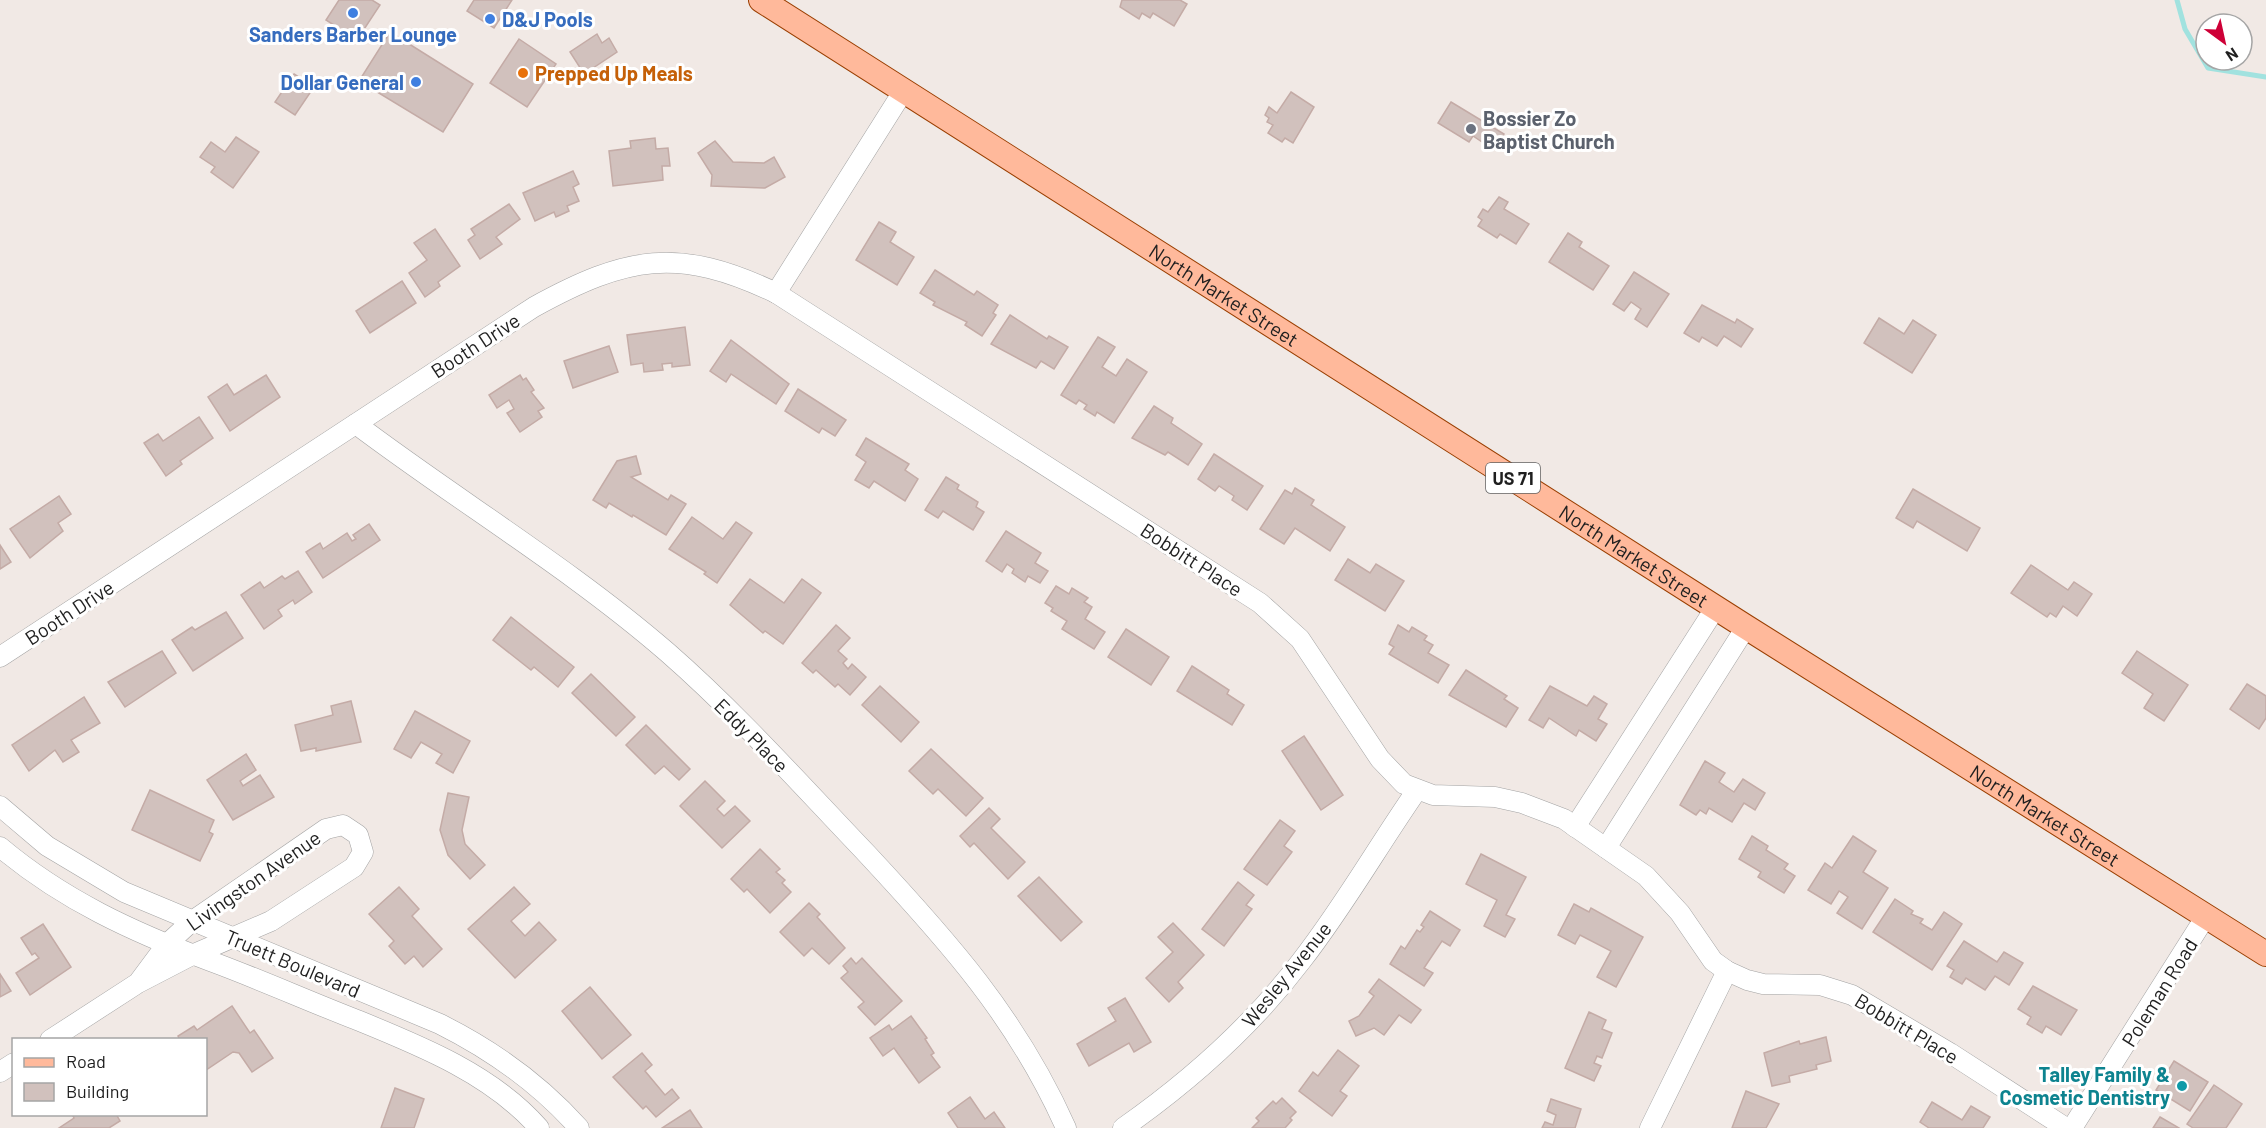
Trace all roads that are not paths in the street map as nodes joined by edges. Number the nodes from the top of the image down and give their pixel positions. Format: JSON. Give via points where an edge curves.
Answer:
{"nodes":[{"id":1,"x":761,"y":0,"type":"edge"},
{"id":2,"x":904,"y":90,"type":"junction"},
{"id":3,"x":776,"y":293,"type":"junction"},
{"id":4,"x":356,"y":424,"type":"junction"},
{"id":5,"x":1716,"y":607,"type":"junction"},
{"id":6,"x":1746,"y":627,"type":"junction"},
{"id":7,"x":0,"y":657,"type":"edge"},
{"id":8,"x":1417,"y":790,"type":"junction"},
{"id":9,"x":0,"y":806,"type":"edge"},
{"id":10,"x":1575,"y":827,"type":"junction"},
{"id":11,"x":0,"y":847,"type":"edge"},
{"id":12,"x":1606,"y":848,"type":"junction"},
{"id":13,"x":2206,"y":916,"type":"junction"},
{"id":14,"x":191,"y":922,"type":"junction"},
{"id":15,"x":234,"y":939,"type":"junction"},
{"id":16,"x":166,"y":944,"type":"junction"},
{"id":17,"x":2266,"y":954,"type":"edge"},
{"id":18,"x":192,"y":955,"type":"junction"},
{"id":19,"x":1727,"y":971,"type":"junction"},
{"id":20,"x":138,"y":982,"type":"junction"},
{"id":21,"x":53,"y":1038,"type":"edge"},
{"id":22,"x":560,"y":1107,"type":"junction"},
{"id":23,"x":534,"y":1127,"type":"edge"},
{"id":24,"x":579,"y":1128,"type":"edge"},
{"id":25,"x":1066,"y":1128,"type":"edge"},
{"id":26,"x":1123,"y":1128,"type":"edge"},
{"id":27,"x":1650,"y":1128,"type":"edge"},
{"id":28,"x":2066,"y":1128,"type":"edge"},
{"id":29,"x":2072,"y":1128,"type":"edge"}],
"edges":[{"from":1,"to":2,"type":"main road","name":"North Market Street","number":"US 71"},
{"from":2,"to":3,"type":"street"},
{"from":2,"to":5,"type":"main road","name":"North Market Street","number":"US 71"},
{"from":3,"to":4,"type":"street","name":"Booth Drive","via":[[722,270],[682,262],[632,264],[604,272],[534,307]]},
{"from":3,"to":8,"type":"street","name":"Bobbitt Place","via":[[1274,614],[1300,639],[1392,774]]},
{"from":4,"to":7,"type":"street","name":"Booth Drive"},
{"from":4,"to":25,"type":"street","name":"Eddy Place","via":[[613,608],[718,701],[945,938],[1024,1048]]},
{"from":5,"to":6,"type":"main road","name":"North Market Street","number":"US 71"},
{"from":5,"to":10,"type":"street"},
{"from":6,"to":12,"type":"street"},
{"from":6,"to":13,"type":"main road","name":"North Market Street","number":"US 71"},
{"from":8,"to":10,"type":"street","name":"Bobbitt Place","via":[[1448,797],[1495,797],[1522,802]]},
{"from":8,"to":26,"type":"street","name":"Wesley Avenue","via":[[1335,915],[1266,1004],[1193,1075]]},
{"from":9,"to":14,"type":"street","name":"Truett Boulevard","via":[[84,871]]},
{"from":10,"to":12,"type":"street","name":"Bobbitt Place"},
{"from":11,"to":16,"type":"street","name":"Truett Boulevard","via":[[78,903]]},
{"from":12,"to":19,"type":"street","name":"Bobbitt Place","via":[[1660,890],[1680,913],[1699,945]]},
{"from":13,"to":17,"type":"main road","name":"North Market Street","number":"US 71"},
{"from":13,"to":29,"type":"street","name":"Poleman Road"},
{"from":14,"to":15,"type":"street","name":"Truett Boulevard"},
{"from":14,"to":15,"type":"street","name":"Livingston Avenue","via":[[326,829],[343,825],[358,835],[363,852],[354,867],[271,921]]},
{"from":14,"to":16,"type":"street","name":"Livingston Avenue"},
{"from":15,"to":18,"type":"street","name":"Livingston Avenue"},
{"from":15,"to":22,"type":"street","name":"Truett Boulevard","via":[[477,1042],[522,1073]]},
{"from":16,"to":18,"type":"street","name":"Truett Boulevard"},
{"from":16,"to":20,"type":"street","name":"Livingston Avenue"},
{"from":18,"to":20,"type":"street","name":"Livingston Avenue"},
{"from":18,"to":23,"type":"street","name":"Truett Boulevard","via":[[384,1031],[441,1058],[493,1088]]},
{"from":19,"to":27,"type":"street"},
{"from":19,"to":28,"type":"street","name":"Bobbitt Place","via":[[1763,984],[1820,986],[1852,995]]},
{"from":20,"to":21,"type":"street","name":"Livingston Avenue"},
{"from":22,"to":23,"type":"street"},
{"from":22,"to":24,"type":"street","name":"Truett Boulevard"}]}
